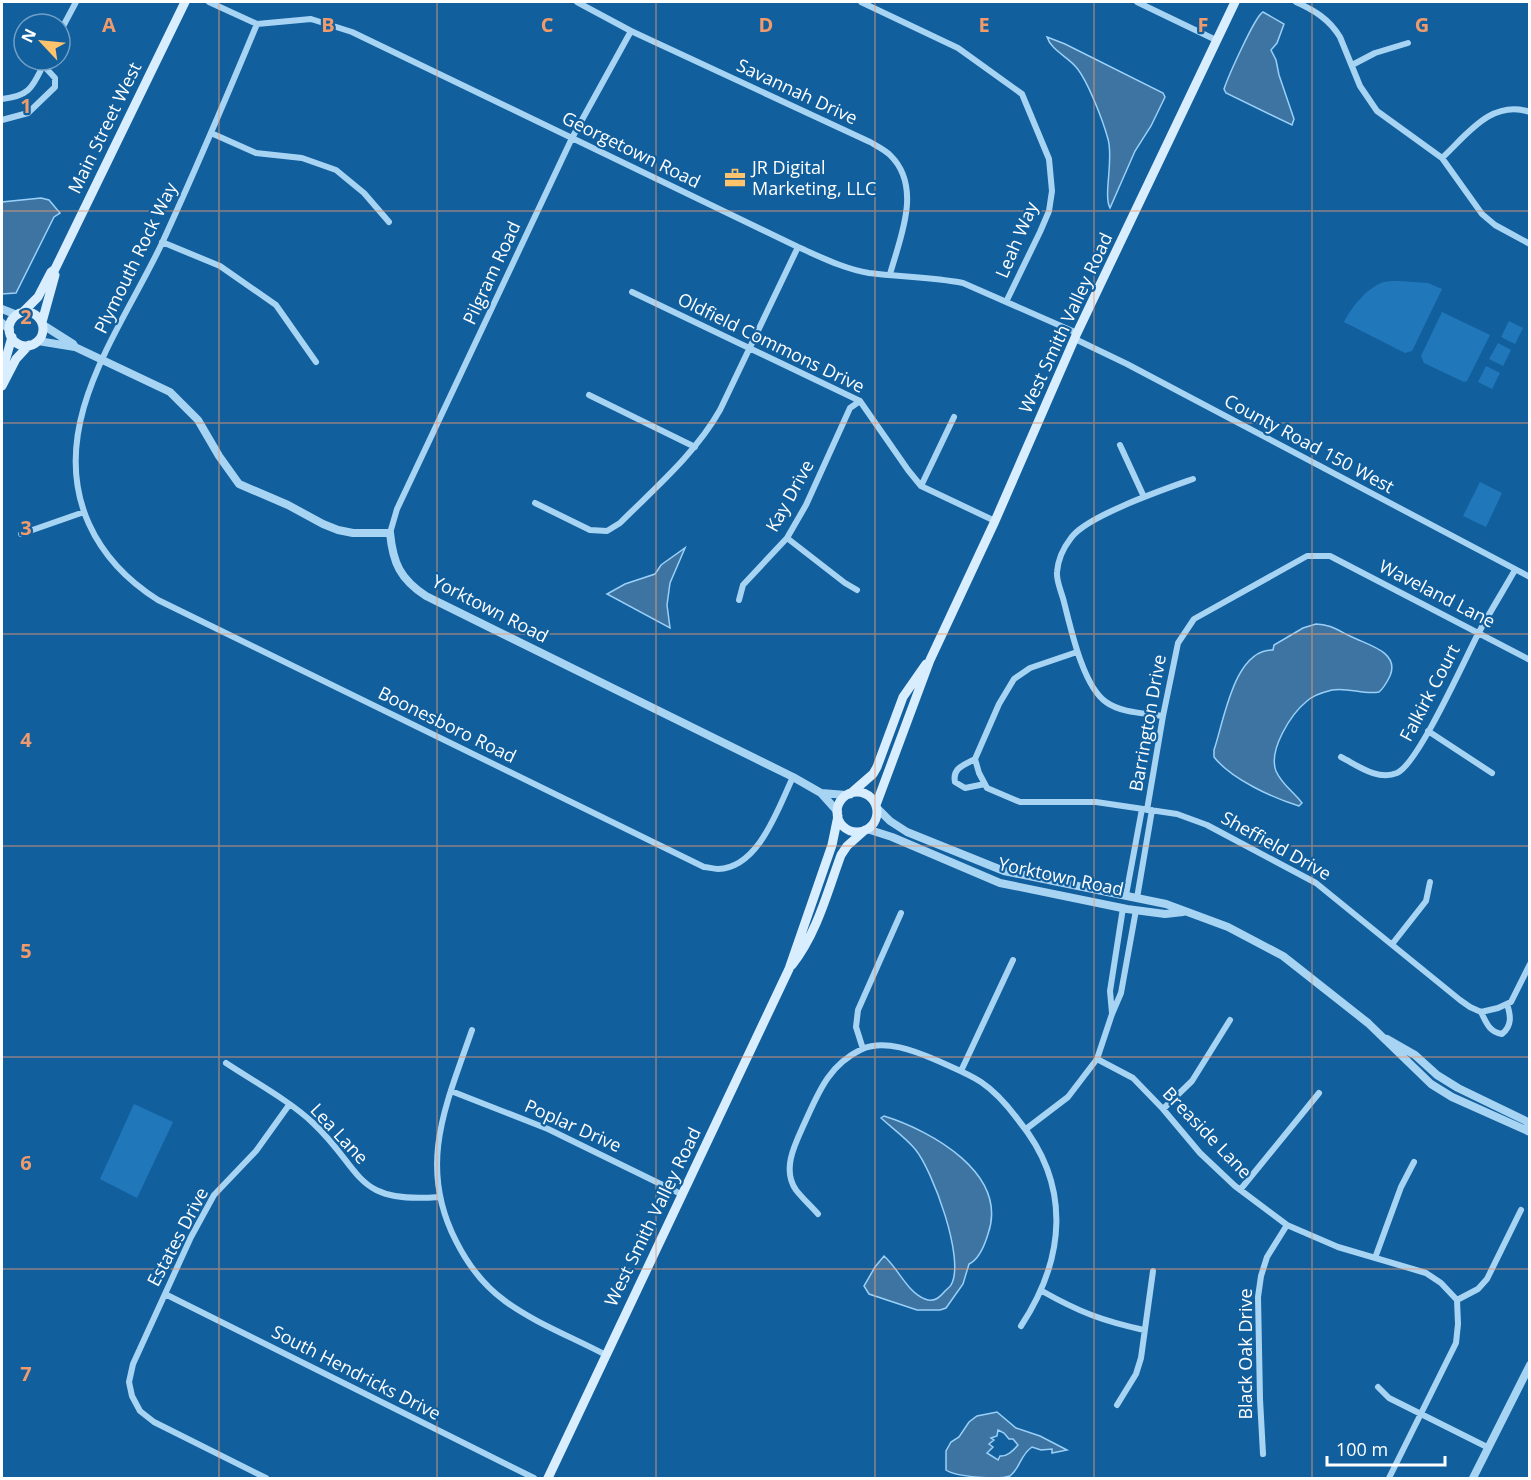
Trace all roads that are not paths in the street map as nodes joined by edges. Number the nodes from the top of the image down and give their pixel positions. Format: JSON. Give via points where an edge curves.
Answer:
{"nodes":[{"id":1,"x":185,"y":2,"type":"edge"},
{"id":2,"x":209,"y":2,"type":"edge"},
{"id":3,"x":577,"y":2,"type":"edge"},
{"id":4,"x":861,"y":2,"type":"edge"},
{"id":5,"x":1137,"y":2,"type":"edge"},
{"id":6,"x":1235,"y":2,"type":"edge"},
{"id":7,"x":1296,"y":2,"type":"edge"},
{"id":8,"x":257,"y":24,"type":"junction"},
{"id":9,"x":631,"y":31,"type":"junction"},
{"id":10,"x":1216,"y":40,"type":"junction"},
{"id":11,"x":1408,"y":43,"type":"dead end"},
{"id":12,"x":1352,"y":65,"type":"junction"},
{"id":13,"x":40,"y":72,"type":"edge"},
{"id":14,"x":51,"y":72,"type":"edge"},
{"id":15,"x":2,"y":99,"type":"edge"},
{"id":16,"x":1530,"y":112,"type":"edge"},
{"id":17,"x":2,"y":120,"type":"edge"},
{"id":18,"x":212,"y":133,"type":"junction"},
{"id":19,"x":572,"y":138,"type":"junction"},
{"id":20,"x":1442,"y":158,"type":"junction"},
{"id":21,"x":389,"y":222,"type":"dead end"},
{"id":22,"x":162,"y":242,"type":"junction"},
{"id":23,"x":1530,"y":244,"type":"edge"},
{"id":24,"x":798,"y":247,"type":"junction"},
{"id":25,"x":55,"y":269,"type":"junction"},
{"id":26,"x":890,"y":274,"type":"junction"},
{"id":27,"x":632,"y":292,"type":"dead end"},
{"id":28,"x":1006,"y":302,"type":"junction"},
{"id":29,"x":2,"y":309,"type":"edge"},
{"id":30,"x":20,"y":314,"type":"junction"},
{"id":31,"x":2,"y":323,"type":"edge"},
{"id":32,"x":43,"y":324,"type":"junction"},
{"id":33,"x":11,"y":333,"type":"junction"},
{"id":34,"x":1076,"y":336,"type":"junction"},
{"id":35,"x":33,"y":343,"type":"junction"},
{"id":36,"x":75,"y":347,"type":"junction"},
{"id":37,"x":750,"y":347,"type":"junction"},
{"id":38,"x":102,"y":360,"type":"junction"},
{"id":39,"x":316,"y":362,"type":"dead end"},
{"id":40,"x":2,"y":372,"type":"edge"},
{"id":41,"x":2,"y":386,"type":"edge"},
{"id":42,"x":589,"y":395,"type":"dead end"},
{"id":43,"x":860,"y":401,"type":"junction"},
{"id":44,"x":954,"y":417,"type":"dead end"},
{"id":45,"x":1120,"y":445,"type":"dead end"},
{"id":46,"x":695,"y":447,"type":"junction"},
{"id":47,"x":1193,"y":479,"type":"dead end"},
{"id":48,"x":921,"y":486,"type":"junction"},
{"id":49,"x":1144,"y":497,"type":"junction"},
{"id":50,"x":535,"y":503,"type":"dead end"},
{"id":51,"x":84,"y":512,"type":"junction"},
{"id":52,"x":995,"y":521,"type":"junction"},
{"id":53,"x":390,"y":533,"type":"junction"},
{"id":54,"x":21,"y":534,"type":"dead end"},
{"id":55,"x":787,"y":538,"type":"junction"},
{"id":56,"x":1330,"y":556,"type":"joint"},
{"id":57,"x":1515,"y":570,"type":"junction"},
{"id":58,"x":1530,"y":577,"type":"edge"},
{"id":59,"x":857,"y":590,"type":"dead end"},
{"id":60,"x":739,"y":600,"type":"dead end"},
{"id":61,"x":1479,"y":633,"type":"junction"},
{"id":62,"x":1077,"y":652,"type":"junction"},
{"id":63,"x":930,"y":660,"type":"junction"},
{"id":64,"x":1530,"y":660,"type":"edge"},
{"id":65,"x":1163,"y":716,"type":"junction"},
{"id":66,"x":1428,"y":731,"type":"junction"},
{"id":67,"x":1341,"y":757,"type":"dead end"},
{"id":68,"x":975,"y":759,"type":"junction"},
{"id":69,"x":1492,"y":774,"type":"dead end"},
{"id":70,"x":793,"y":777,"type":"junction"},
{"id":71,"x":986,"y":786,"type":"junction"},
{"id":72,"x":821,"y":793,"type":"junction"},
{"id":73,"x":848,"y":795,"type":"junction"},
{"id":74,"x":876,"y":806,"type":"junction"},
{"id":75,"x":1147,"y":810,"type":"junction"},
{"id":76,"x":838,"y":814,"type":"junction"},
{"id":77,"x":866,"y":829,"type":"junction"},
{"id":78,"x":1430,"y":882,"type":"dead end"},
{"id":79,"x":1126,"y":895,"type":"junction"},
{"id":80,"x":1137,"y":898,"type":"junction"},
{"id":81,"x":1123,"y":908,"type":"junction"},
{"id":82,"x":1136,"y":910,"type":"junction"},
{"id":83,"x":1186,"y":912,"type":"junction"},
{"id":84,"x":901,"y":913,"type":"dead end"},
{"id":85,"x":1393,"y":943,"type":"junction"},
{"id":86,"x":1013,"y":960,"type":"dead end"},
{"id":87,"x":1530,"y":964,"type":"edge"},
{"id":88,"x":789,"y":969,"type":"junction"},
{"id":89,"x":1509,"y":1003,"type":"junction"},
{"id":90,"x":1481,"y":1012,"type":"junction"},
{"id":91,"x":1112,"y":1014,"type":"junction"},
{"id":92,"x":1230,"y":1020,"type":"dead end"},
{"id":93,"x":472,"y":1030,"type":"dead end"},
{"id":94,"x":1384,"y":1037,"type":"junction"},
{"id":95,"x":862,"y":1049,"type":"junction"},
{"id":96,"x":1097,"y":1059,"type":"junction"},
{"id":97,"x":226,"y":1063,"type":"dead end"},
{"id":98,"x":961,"y":1071,"type":"junction"},
{"id":99,"x":451,"y":1091,"type":"junction"},
{"id":100,"x":1319,"y":1093,"type":"dead end"},
{"id":101,"x":289,"y":1105,"type":"junction"},
{"id":102,"x":1163,"y":1109,"type":"junction"},
{"id":103,"x":1530,"y":1125,"type":"edge"},
{"id":104,"x":1026,"y":1129,"type":"junction"},
{"id":105,"x":1530,"y":1132,"type":"edge"},
{"id":106,"x":1414,"y":1162,"type":"dead end"},
{"id":107,"x":1240,"y":1190,"type":"junction"},
{"id":108,"x":681,"y":1194,"type":"junction"},
{"id":109,"x":439,"y":1197,"type":"junction"},
{"id":110,"x":1521,"y":1210,"type":"dead end"},
{"id":111,"x":818,"y":1214,"type":"dead end"},
{"id":112,"x":1287,"y":1225,"type":"junction"},
{"id":113,"x":1375,"y":1258,"type":"junction"},
{"id":114,"x":1153,"y":1271,"type":"dead end"},
{"id":115,"x":1042,"y":1291,"type":"junction"},
{"id":116,"x":165,"y":1294,"type":"junction"},
{"id":117,"x":1456,"y":1300,"type":"junction"},
{"id":118,"x":1021,"y":1326,"type":"dead end"},
{"id":119,"x":1144,"y":1330,"type":"junction"},
{"id":120,"x":606,"y":1355,"type":"junction"},
{"id":121,"x":1530,"y":1365,"type":"edge"},
{"id":122,"x":1378,"y":1387,"type":"dead end"},
{"id":123,"x":1117,"y":1405,"type":"dead end"},
{"id":124,"x":1419,"y":1415,"type":"junction"},
{"id":125,"x":1488,"y":1448,"type":"junction"},
{"id":126,"x":1263,"y":1454,"type":"dead end"},
{"id":127,"x":266,"y":1479,"type":"edge"},
{"id":128,"x":534,"y":1479,"type":"edge"},
{"id":129,"x":548,"y":1479,"type":"edge"},
{"id":130,"x":1389,"y":1479,"type":"edge"},
{"id":131,"x":1473,"y":1479,"type":"edge"}],
"edges":[{"from":1,"to":25,"type":"main road","name":"Main Street West"},
{"from":2,"to":8,"type":"street","name":"Georgetown Road"},
{"from":3,"to":9,"type":"street","name":"Savannah Drive"},
{"from":4,"to":28,"type":"street","name":"Leah Way","via":[[958,48],[1022,94],[1049,159],[1052,191],[1045,222]]},
{"from":5,"to":10,"type":"street"},
{"from":6,"to":10,"type":"main road","name":"West Smith Valley Road"},
{"from":7,"to":12,"type":"street","via":[[1330,23]]},
{"from":8,"to":18,"type":"street","name":"Plymouth Rock Way"},
{"from":8,"to":19,"type":"street","name":"Georgetown Road","via":[[311,19],[352,32]]},
{"from":9,"to":19,"type":"street","name":"Pilgram Road"},
{"from":9,"to":26,"type":"street","name":"Savannah Drive","via":[[890,154],[906,184],[908,204]]},
{"from":10,"to":34,"type":"main road","name":"West Smith Valley Road"},
{"from":11,"to":12,"type":"street"},
{"from":12,"to":20,"type":"street","via":[[1377,111]]},
{"from":13,"to":15,"type":"street","via":[[35,84],[16,97]]},
{"from":14,"to":17,"type":"street","via":[[55,87],[28,113]]},
{"from":16,"to":20,"type":"street","via":[[1498,110]]},
{"from":18,"to":21,"type":"street","via":[[256,153],[302,158],[336,170],[364,192]]},
{"from":18,"to":22,"type":"street","name":"Plymouth Rock Way"},
{"from":19,"to":24,"type":"street","name":"Georgetown Road"},
{"from":19,"to":53,"type":"street","name":"Pilgram Road","via":[[397,509]]},
{"from":20,"to":23,"type":"street","via":[[1482,214]]},
{"from":22,"to":38,"type":"street","name":"Plymouth Rock Way"},
{"from":22,"to":39,"type":"street","via":[[220,266],[276,305]]},
{"from":24,"to":26,"type":"street","name":"Georgetown Road","via":[[847,268]]},
{"from":24,"to":37,"type":"street"},
{"from":25,"to":30,"type":"main road","name":"Main Street West","via":[[38,297]]},
{"from":25,"to":32,"type":"main road","name":"Main Street West"},
{"from":26,"to":28,"type":"street","name":"Georgetown Road","via":[[963,283]]},
{"from":27,"to":37,"type":"street","name":"Oldfield Commons Drive"},
{"from":28,"to":34,"type":"street","name":"Georgetown Road"},
{"from":29,"to":30,"type":"street"},
{"from":30,"to":32,"type":"main road","via":[[34,314]]},
{"from":30,"to":33,"type":"main road","name":"Main Street West","via":[[12,321]]},
{"from":31,"to":33,"type":"street"},
{"from":32,"to":35,"type":"main road","name":"Main Street West","via":[[42,333]]},
{"from":32,"to":36,"type":"street"},
{"from":33,"to":35,"type":"main road","via":[[18,342]]},
{"from":33,"to":40,"type":"main road","name":"Main Street West"},
{"from":34,"to":52,"type":"main road","name":"West Smith Valley Road"},
{"from":34,"to":57,"type":"street","name":"County Road 150 West"},
{"from":35,"to":36,"type":"street"},
{"from":35,"to":41,"type":"main road","name":"Main Street West","via":[[16,359]]},
{"from":36,"to":38,"type":"street"},
{"from":37,"to":43,"type":"street","name":"Oldfield Commons Drive"},
{"from":37,"to":46,"type":"street","via":[[720,410]]},
{"from":38,"to":51,"type":"street","name":"Plymouth Rock Way","via":[[90,387],[74,452]]},
{"from":38,"to":53,"type":"street","via":[[170,392],[198,420],[239,484],[338,530]]},
{"from":42,"to":46,"type":"street"},
{"from":43,"to":48,"type":"street","name":"Oldfield Commons Drive"},
{"from":43,"to":55,"type":"street","name":"Kay Drive","via":[[850,408]]},
{"from":44,"to":48,"type":"street"},
{"from":45,"to":49,"type":"street"},
{"from":46,"to":50,"type":"street","via":[[607,531],[590,530]]},
{"from":47,"to":49,"type":"street"},
{"from":48,"to":52,"type":"street","name":"Oldfield Commons Drive"},
{"from":49,"to":62,"type":"street","via":[[1082,526],[1061,554],[1056,574]]},
{"from":51,"to":54,"type":"street"},
{"from":51,"to":70,"type":"street","name":"Boonesboro Road","via":[[115,565],[159,600],[704,867],[732,865],[753,851],[764,837]]},
{"from":52,"to":63,"type":"main road","name":"West Smith Valley Road"},
{"from":53,"to":70,"type":"street","name":"Yorktown Road","via":[[401,575],[426,596]]},
{"from":55,"to":59,"type":"street"},
{"from":55,"to":60,"type":"street","name":"Kay Drive","via":[[743,585]]},
{"from":56,"to":61,"type":"street","name":"Waveland Lane"},
{"from":56,"to":65,"type":"street","name":"Barrington Drive","via":[[1307,556],[1194,619],[1178,643]]},
{"from":57,"to":58,"type":"street","name":"County Road 150 West"},
{"from":57,"to":61,"type":"street","name":"Falkirk Court"},
{"from":61,"to":64,"type":"street","name":"Waveland Lane"},
{"from":61,"to":66,"type":"street","name":"Falkirk Court"},
{"from":62,"to":65,"type":"street","via":[[1094,690],[1106,702],[1124,710]]},
{"from":62,"to":68,"type":"street","via":[[1023,671],[1014,679]]},
{"from":63,"to":73,"type":"main road","name":"West Smith Valley Road","via":[[903,697],[873,774]]},
{"from":63,"to":74,"type":"main road","name":"West Smith Valley Road"},
{"from":65,"to":75,"type":"street","name":"Barrington Drive"},
{"from":66,"to":67,"type":"street","name":"Falkirk Court","via":[[1407,764],[1395,773],[1372,773]]},
{"from":66,"to":69,"type":"street"},
{"from":68,"to":71,"type":"street"},
{"from":68,"to":71,"type":"street","via":[[956,769],[955,783],[964,788]]},
{"from":70,"to":72,"type":"street","name":"Yorktown Road"},
{"from":71,"to":75,"type":"street","name":"Sheffield Drive","via":[[1020,802],[1096,802]]},
{"from":72,"to":73,"type":"street","name":"Yorktown Road"},
{"from":72,"to":76,"type":"street","name":"Yorktown Road"},
{"from":73,"to":74,"type":"main road","via":[[865,794]]},
{"from":73,"to":76,"type":"main road","via":[[839,805]]},
{"from":74,"to":77,"type":"main road","via":[[875,819]]},
{"from":74,"to":79,"type":"street","name":"Yorktown Road","via":[[907,832],[1004,871]]},
{"from":75,"to":79,"type":"street"},
{"from":75,"to":80,"type":"street"},
{"from":75,"to":85,"type":"street","name":"Sheffield Drive","via":[[1197,820],[1300,873]]},
{"from":76,"to":77,"type":"main road","via":[[848,829]]},
{"from":76,"to":88,"type":"main road","name":"West Smith Valley Road","via":[[832,845]]},
{"from":77,"to":81,"type":"street","name":"Yorktown Road","via":[[1000,883]]},
{"from":77,"to":88,"type":"main road","name":"West Smith Valley Road","via":[[841,855],[818,920]]},
{"from":78,"to":85,"type":"street","via":[[1426,901]]},
{"from":79,"to":80,"type":"street","name":"Yorktown Road"},
{"from":80,"to":83,"type":"street","name":"Yorktown Road"},
{"from":81,"to":82,"type":"street","name":"Yorktown Road"},
{"from":81,"to":91,"type":"street","via":[[1110,991]]},
{"from":82,"to":83,"type":"street","name":"Yorktown Road"},
{"from":82,"to":91,"type":"street","via":[[1121,993]]},
{"from":83,"to":94,"type":"street","name":"Yorktown Road","via":[[1228,927],[1282,956]]},
{"from":84,"to":95,"type":"street","via":[[858,1010],[856,1027]]},
{"from":85,"to":90,"type":"street","name":"Sheffield Drive","via":[[1460,1000]]},
{"from":86,"to":98,"type":"street"},
{"from":87,"to":89,"type":"street"},
{"from":88,"to":108,"type":"main road","name":"West Smith Valley Road"},
{"from":89,"to":90,"type":"street"},
{"from":89,"to":90,"type":"street","name":"Sheffield Drive","via":[[1510,1023],[1502,1034],[1489,1028]]},
{"from":91,"to":96,"type":"street"},
{"from":92,"to":102,"type":"street","via":[[1192,1081]]},
{"from":93,"to":99,"type":"street"},
{"from":94,"to":103,"type":"street","name":"Yorktown Road","via":[[1458,1088]]},
{"from":94,"to":105,"type":"street","name":"Yorktown Road","via":[[1431,1084]]},
{"from":95,"to":98,"type":"street","via":[[890,1046]]},
{"from":95,"to":111,"type":"street","via":[[827,1077],[791,1156],[793,1185]]},
{"from":96,"to":102,"type":"street","name":"Breaside Lane","via":[[1133,1078]]},
{"from":96,"to":104,"type":"street","via":[[1068,1097]]},
{"from":97,"to":101,"type":"street","name":"Lea Lane"},
{"from":98,"to":104,"type":"street","via":[[1003,1101]]},
{"from":99,"to":108,"type":"street","name":"Poplar Drive","via":[[548,1129]]},
{"from":99,"to":109,"type":"street","via":[[436,1157]]},
{"from":100,"to":107,"type":"street"},
{"from":101,"to":109,"type":"street","name":"Lea Lane","via":[[313,1123],[355,1174],[373,1189],[400,1198]]},
{"from":101,"to":116,"type":"street","name":"Estates Drive","via":[[256,1151],[214,1195]]},
{"from":102,"to":107,"type":"street","name":"Breaside Lane","via":[[1200,1153]]},
{"from":104,"to":115,"type":"street","via":[[1051,1178],[1056,1206],[1055,1248]]},
{"from":106,"to":113,"type":"street"},
{"from":107,"to":112,"type":"street","name":"Breaside Lane"},
{"from":108,"to":120,"type":"main road","name":"West Smith Valley Road"},
{"from":109,"to":120,"type":"street","via":[[467,1262],[492,1291],[515,1308]]},
{"from":110,"to":117,"type":"street","via":[[1486,1278],[1478,1289]]},
{"from":112,"to":113,"type":"street","name":"Breaside Lane"},
{"from":112,"to":126,"type":"street","name":"Black Oak Drive","via":[[1267,1257],[1258,1297]]},
{"from":113,"to":117,"type":"street","name":"Breaside Lane","via":[[1426,1273]]},
{"from":114,"to":119,"type":"street"},
{"from":115,"to":118,"type":"street"},
{"from":115,"to":119,"type":"street","via":[[1106,1322]]},
{"from":116,"to":127,"type":"street","name":"Estates Drive","via":[[130,1373],[134,1401],[154,1422]]},
{"from":116,"to":128,"type":"street","name":"South Hendricks Drive"},
{"from":117,"to":124,"type":"street","via":[[1456,1343]]},
{"from":119,"to":123,"type":"street","via":[[1136,1374]]},
{"from":120,"to":129,"type":"main road","name":"West Smith Valley Road"},
{"from":121,"to":125,"type":"street"},
{"from":122,"to":124,"type":"street"},
{"from":124,"to":125,"type":"street"},
{"from":124,"to":130,"type":"street"},
{"from":125,"to":131,"type":"street"}]}
